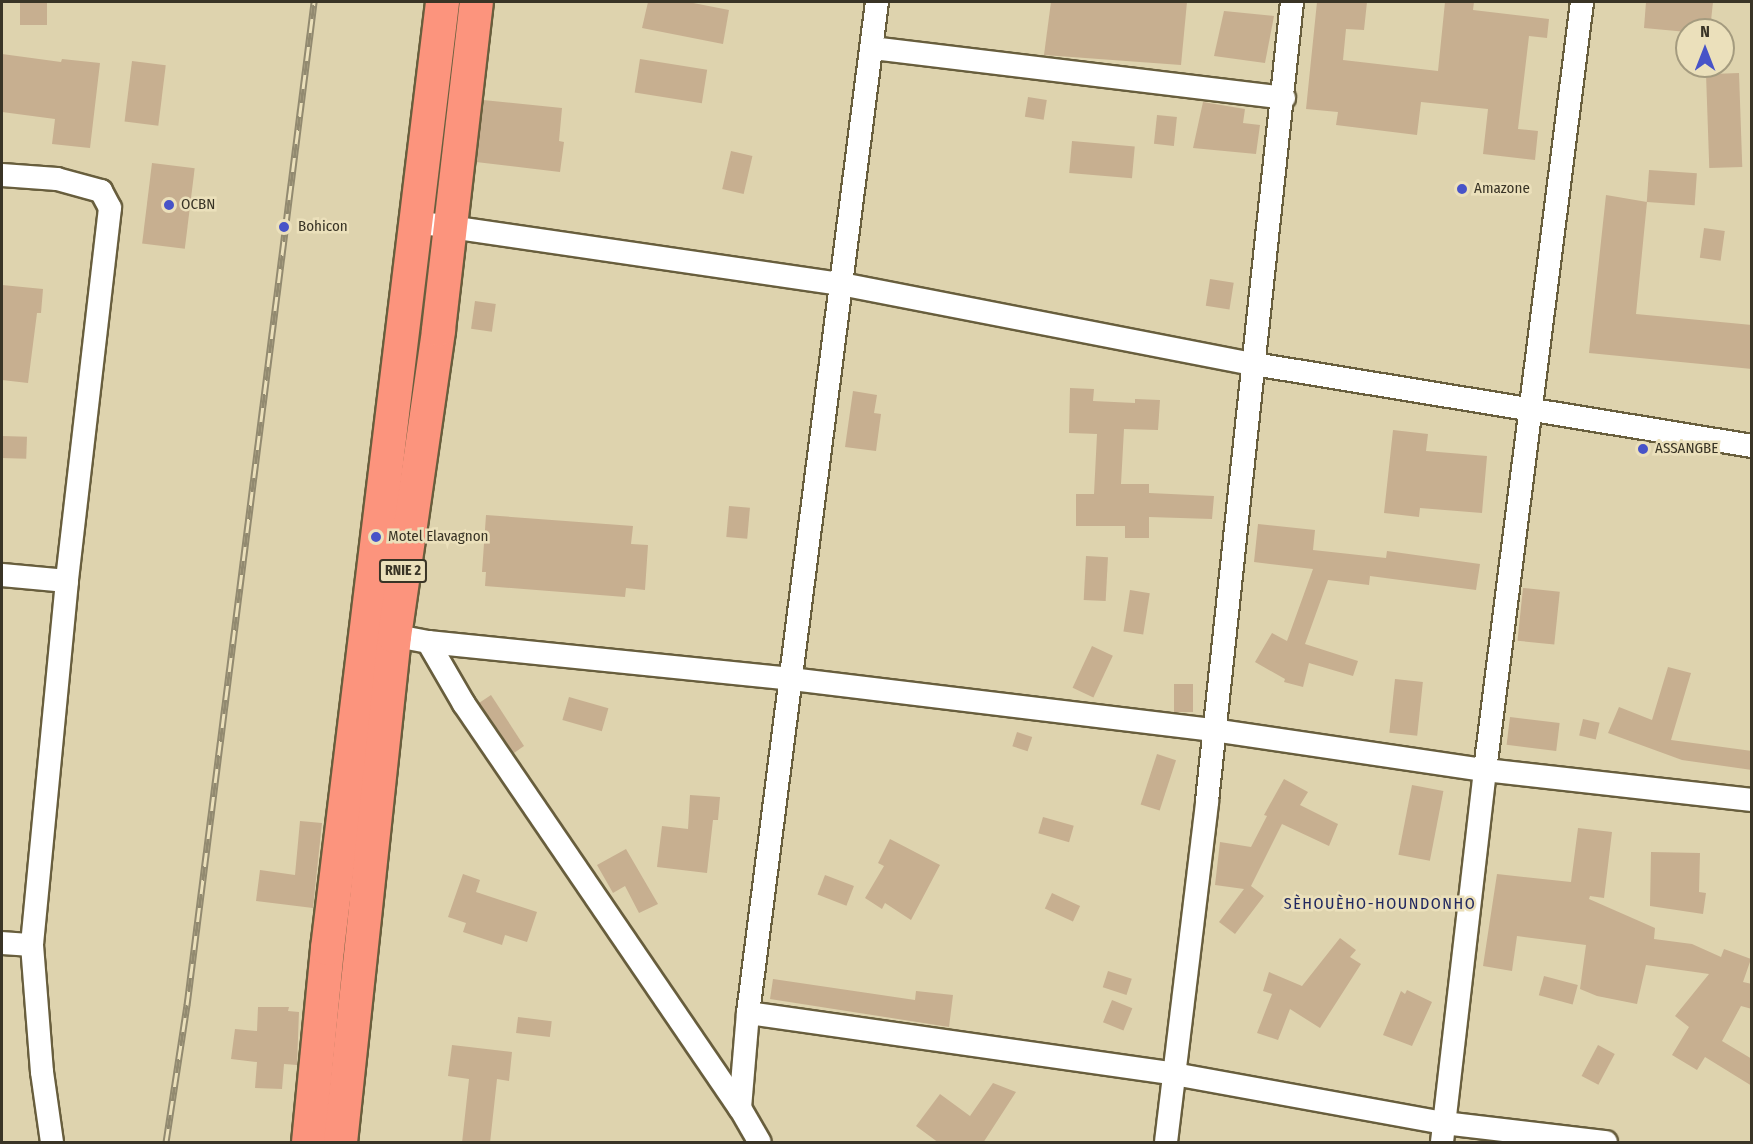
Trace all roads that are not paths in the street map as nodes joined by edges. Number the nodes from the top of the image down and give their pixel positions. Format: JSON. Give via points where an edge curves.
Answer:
{"nodes":[{"id":1,"x":442,"y":2,"type":"edge"},
{"id":2,"x":476,"y":2,"type":"edge"},
{"id":3,"x":877,"y":2,"type":"edge"},
{"id":4,"x":1292,"y":2,"type":"edge"},
{"id":5,"x":1582,"y":2,"type":"edge"},
{"id":6,"x":872,"y":48,"type":"junction"},
{"id":7,"x":1284,"y":98,"type":"junction"},
{"id":8,"x":2,"y":175,"type":"edge"},
{"id":9,"x":416,"y":222,"type":"junction"},
{"id":10,"x":448,"y":226,"type":"junction"},
{"id":11,"x":841,"y":284,"type":"junction"},
{"id":12,"x":1254,"y":364,"type":"junction"},
{"id":13,"x":1531,"y":410,"type":"junction"},
{"id":14,"x":1752,"y":446,"type":"edge"},
{"id":15,"x":2,"y":575,"type":"edge"},
{"id":16,"x":67,"y":581,"type":"junction"},
{"id":17,"x":381,"y":633,"type":"junction"},
{"id":18,"x":428,"y":642,"type":"junction"},
{"id":19,"x":791,"y":679,"type":"junction"},
{"id":20,"x":1213,"y":730,"type":"junction"},
{"id":21,"x":1485,"y":770,"type":"junction"},
{"id":22,"x":1752,"y":800,"type":"edge"},
{"id":23,"x":2,"y":943,"type":"edge"},
{"id":24,"x":32,"y":945,"type":"junction"},
{"id":25,"x":327,"y":948,"type":"junction"},
{"id":26,"x":361,"y":951,"type":"junction"},
{"id":27,"x":748,"y":1013,"type":"junction"},
{"id":28,"x":1174,"y":1074,"type":"junction"},
{"id":29,"x":740,"y":1108,"type":"junction"},
{"id":30,"x":1443,"y":1133,"type":"edge"},
{"id":31,"x":52,"y":1143,"type":"edge"},
{"id":32,"x":308,"y":1143,"type":"edge"},
{"id":33,"x":340,"y":1143,"type":"edge"},
{"id":34,"x":760,"y":1143,"type":"edge"},
{"id":35,"x":1166,"y":1143,"type":"edge"},
{"id":36,"x":1606,"y":1143,"type":"edge"}],
"edges":[{"from":1,"to":9,"type":"highway","number":"RNIE 2"},
{"from":2,"to":10,"type":"highway","number":"RNIE 2"},
{"from":3,"to":6,"type":"street"},
{"from":4,"to":7,"type":"street"},
{"from":5,"to":13,"type":"street"},
{"from":6,"to":7,"type":"street"},
{"from":6,"to":11,"type":"street"},
{"from":7,"to":12,"type":"street"},
{"from":8,"to":16,"type":"street","via":[[57,179],[101,191],[110,208]]},
{"from":9,"to":10,"type":"street"},
{"from":9,"to":17,"type":"highway","number":"RNIE 2","via":[[401,326]]},
{"from":10,"to":11,"type":"street"},
{"from":10,"to":17,"type":"highway","number":"RNIE 2","via":[[438,329]]},
{"from":11,"to":12,"type":"street"},
{"from":11,"to":19,"type":"street"},
{"from":12,"to":13,"type":"street"},
{"from":12,"to":20,"type":"street"},
{"from":13,"to":14,"type":"street"},
{"from":13,"to":21,"type":"street"},
{"from":15,"to":16,"type":"street"},
{"from":16,"to":24,"type":"street"},
{"from":17,"to":18,"type":"street"},
{"from":17,"to":25,"type":"highway","number":"RNIE 2"},
{"from":17,"to":26,"type":"highway","number":"RNIE 2"},
{"from":18,"to":19,"type":"street"},
{"from":18,"to":29,"type":"street","via":[[464,704]]},
{"from":19,"to":20,"type":"street"},
{"from":19,"to":27,"type":"street"},
{"from":20,"to":21,"type":"street"},
{"from":20,"to":28,"type":"street"},
{"from":21,"to":22,"type":"street"},
{"from":21,"to":30,"type":"street"},
{"from":23,"to":24,"type":"street"},
{"from":24,"to":31,"type":"street"},
{"from":25,"to":26,"type":"highway"},
{"from":25,"to":32,"type":"highway","number":"RNIE 2"},
{"from":26,"to":33,"type":"highway","number":"RNIE 2"},
{"from":27,"to":28,"type":"street"},
{"from":27,"to":29,"type":"street"},
{"from":28,"to":30,"type":"street"},
{"from":28,"to":35,"type":"street"},
{"from":29,"to":34,"type":"street"},
{"from":30,"to":36,"type":"street"}]}
